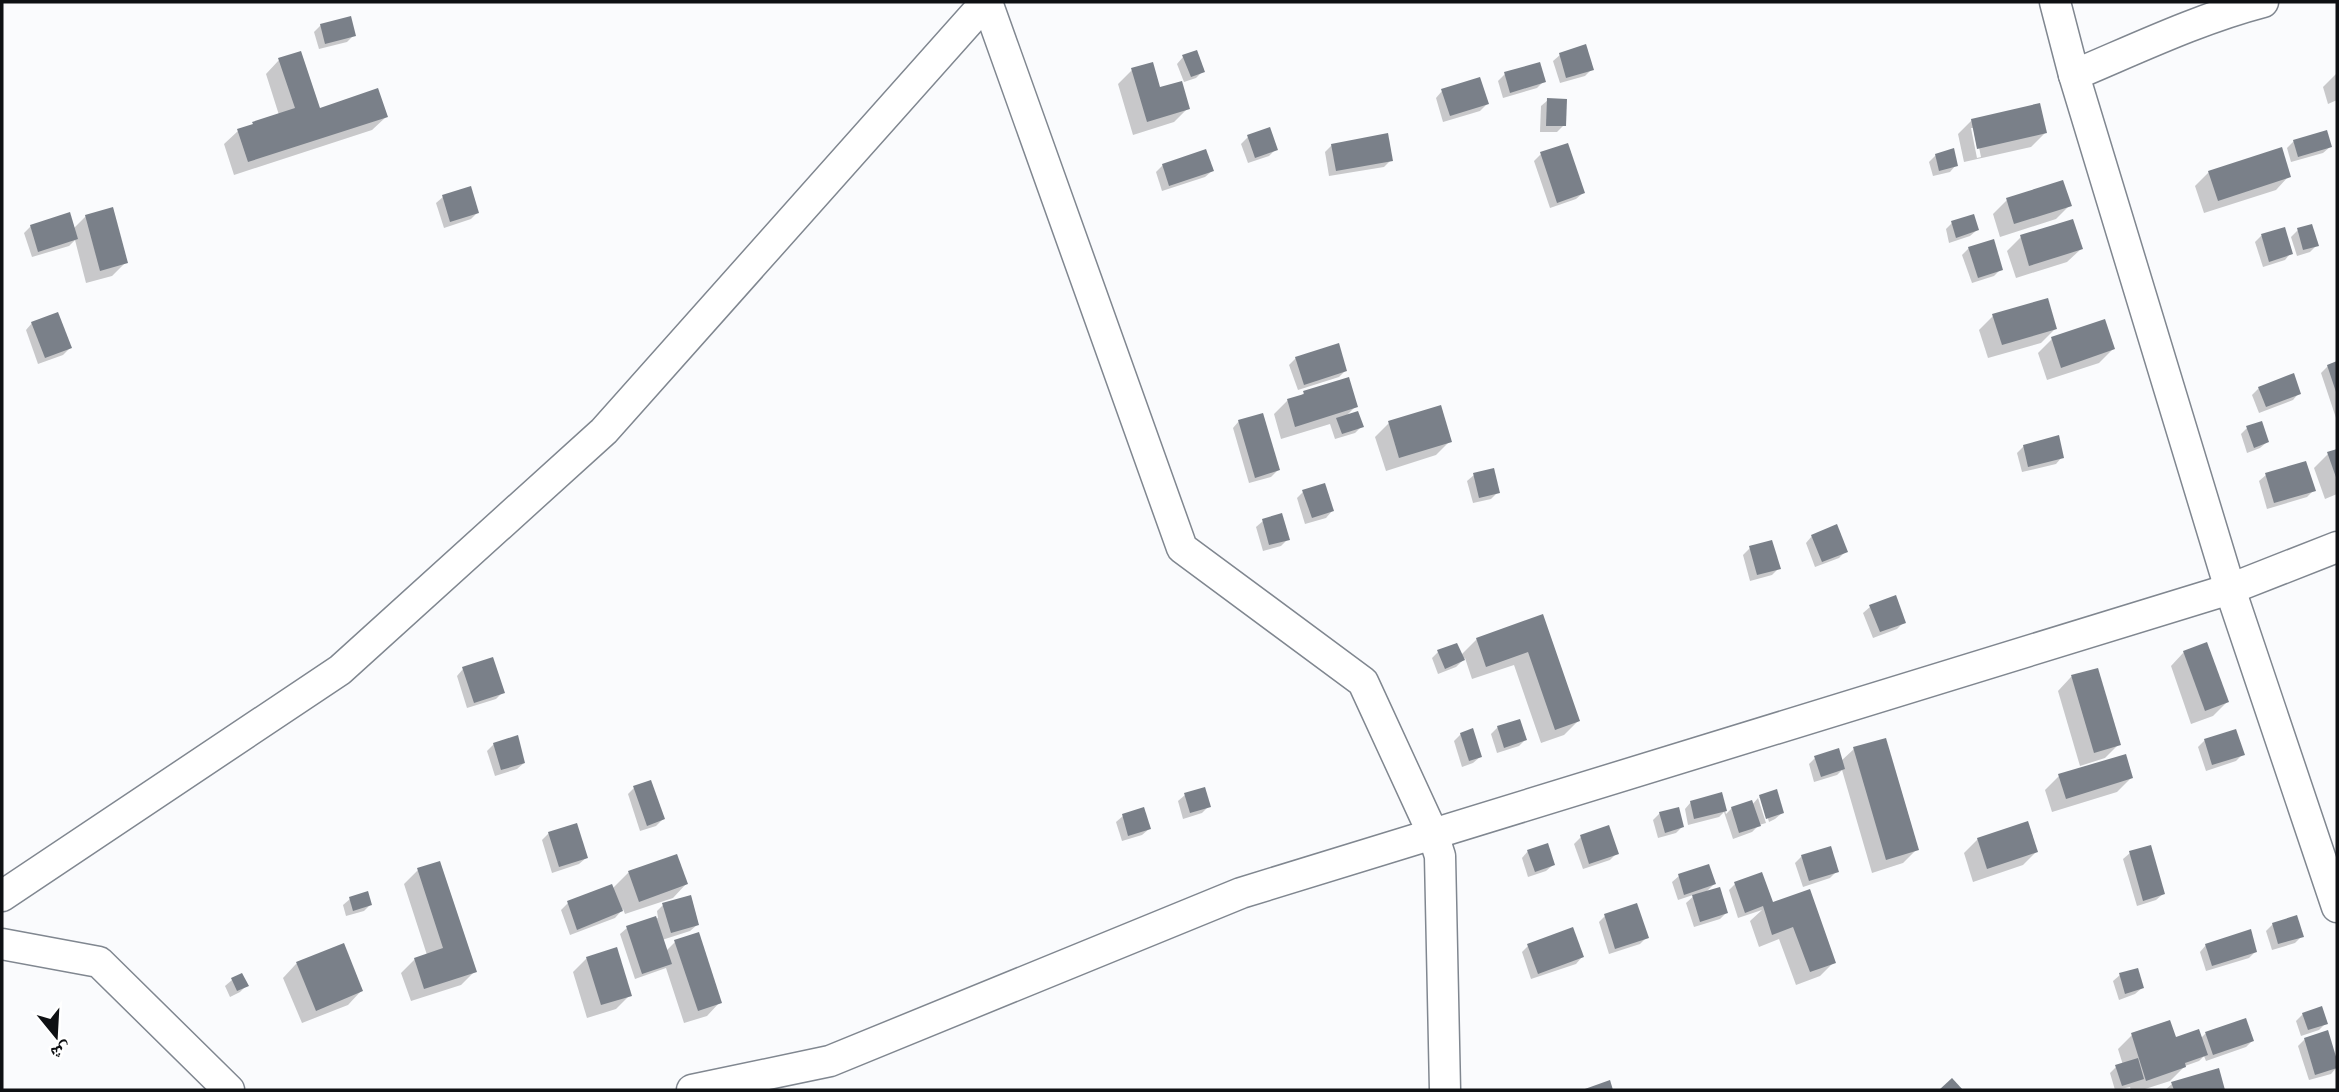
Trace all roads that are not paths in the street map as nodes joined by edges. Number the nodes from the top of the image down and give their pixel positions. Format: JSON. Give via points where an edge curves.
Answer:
{"nodes":[{"id":1,"x":986,"y":2,"type":"edge"},
{"id":2,"x":2055,"y":2,"type":"edge"},
{"id":3,"x":2263,"y":2,"type":"edge"},
{"id":4,"x":2074,"y":75,"type":"junction"},
{"id":5,"x":2337,"y":547,"type":"edge"},
{"id":6,"x":2230,"y":589,"type":"junction"},
{"id":7,"x":1433,"y":834,"type":"junction"},
{"id":8,"x":2,"y":895,"type":"edge"},
{"id":9,"x":2337,"y":907,"type":"edge"},
{"id":10,"x":2,"y":944,"type":"edge"},
{"id":11,"x":229,"y":1090,"type":"edge"},
{"id":12,"x":692,"y":1090,"type":"edge"},
{"id":13,"x":1445,"y":1090,"type":"edge"}],
"edges":[{"from":1,"to":7,"type":"street","via":[[1182,548],[1363,682]]},
{"from":1,"to":8,"type":"street","via":[[604,431],[371,643],[340,670]]},
{"from":2,"to":4,"type":"street"},
{"from":3,"to":4,"type":"street"},
{"from":4,"to":6,"type":"street"},
{"from":5,"to":6,"type":"street"},
{"from":6,"to":7,"type":"street"},
{"from":6,"to":9,"type":"street"},
{"from":7,"to":12,"type":"street","via":[[1241,893],[830,1061]]},
{"from":7,"to":13,"type":"street","via":[[1440,856]]},
{"from":10,"to":11,"type":"street","via":[[99,962]]}]}
